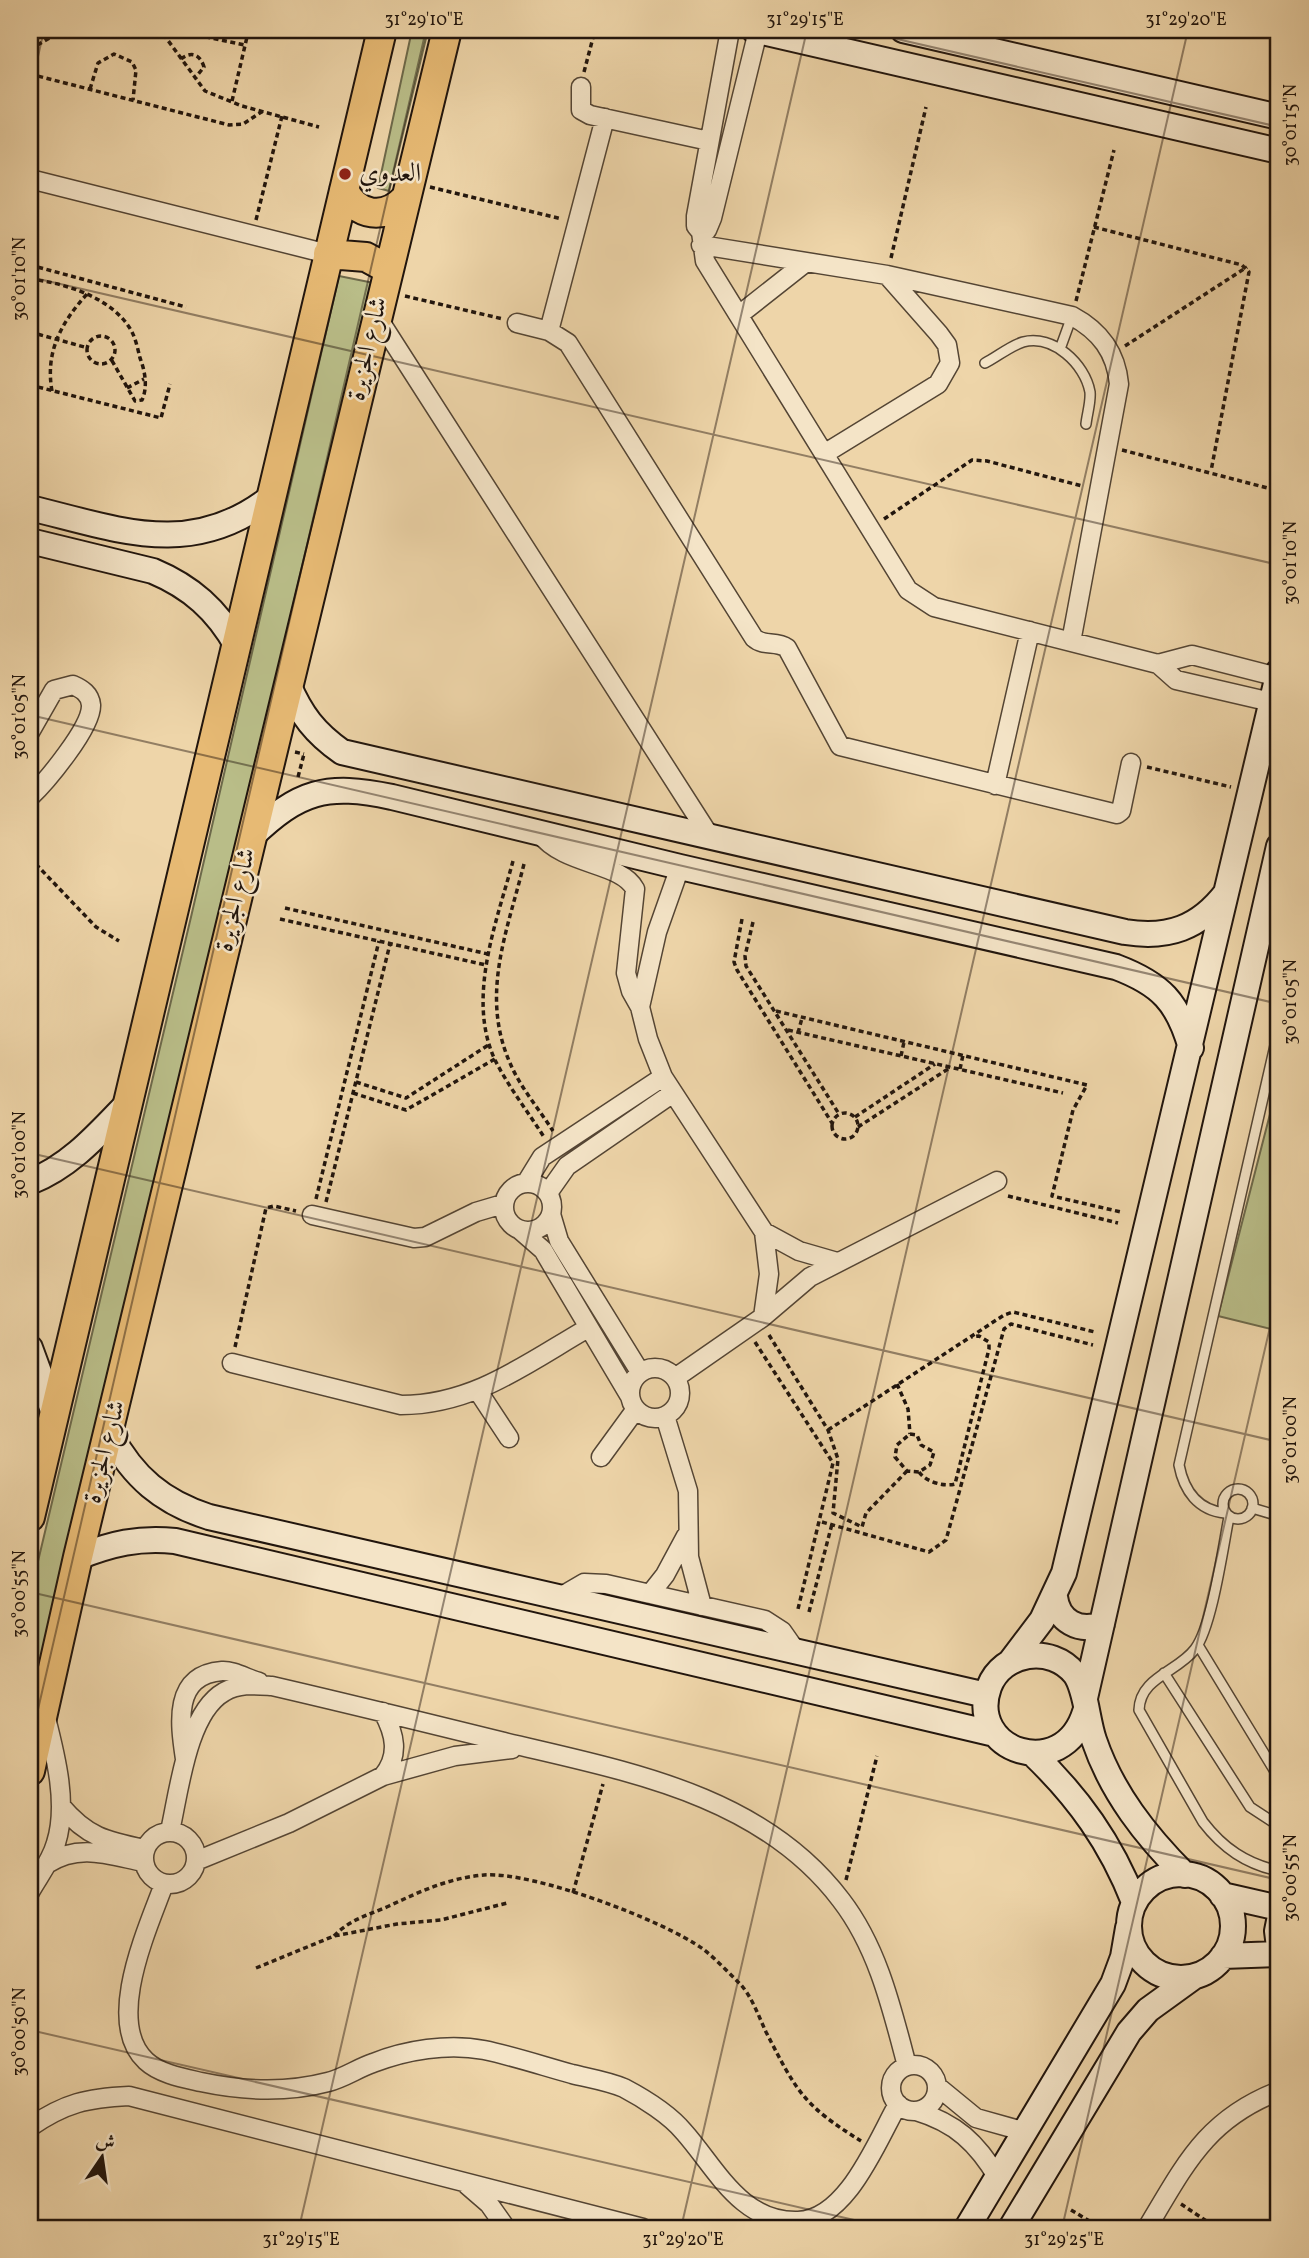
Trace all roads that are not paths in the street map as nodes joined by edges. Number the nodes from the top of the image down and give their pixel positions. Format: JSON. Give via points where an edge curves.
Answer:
{"nodes":[{"id":1,"x":382,"y":30,"type":"edge"},
{"id":2,"x":447,"y":30,"type":"edge"},
{"id":3,"x":730,"y":30,"type":"edge"},
{"id":4,"x":756,"y":30,"type":"edge"},
{"id":5,"x":902,"y":30,"type":"edge"},
{"id":6,"x":581,"y":87,"type":"road end"},
{"id":7,"x":1279,"y":117,"type":"edge"},
{"id":8,"x":605,"y":118,"type":"junction"},
{"id":9,"x":709,"y":141,"type":"junction"},
{"id":10,"x":1279,"y":151,"type":"edge"},
{"id":11,"x":30,"y":179,"type":"edge"},
{"id":12,"x":344,"y":190,"type":"junction"},
{"id":13,"x":407,"y":191,"type":"junction"},
{"id":14,"x":701,"y":239,"type":"junction"},
{"id":15,"x":328,"y":254,"type":"junction"},
{"id":16,"x":805,"y":263,"type":"junction"},
{"id":17,"x":887,"y":275,"type":"junction"},
{"id":18,"x":382,"y":291,"type":"junction"},
{"id":19,"x":739,"y":315,"type":"junction"},
{"id":20,"x":1072,"y":316,"type":"junction"},
{"id":21,"x":517,"y":323,"type":"road end"},
{"id":22,"x":549,"y":331,"type":"junction"},
{"id":23,"x":1060,"y":349,"type":"junction"},
{"id":24,"x":985,"y":363,"type":"dead end"},
{"id":25,"x":1086,"y":424,"type":"dead end"},
{"id":26,"x":824,"y":454,"type":"junction"},
{"id":27,"x":270,"y":498,"type":"junction"},
{"id":28,"x":30,"y":508,"type":"edge"},
{"id":29,"x":139,"y":534,"type":"junction"},
{"id":30,"x":30,"y":541,"type":"edge"},
{"id":31,"x":131,"y":565,"type":"junction"},
{"id":32,"x":1030,"y":631,"type":"junction"},
{"id":33,"x":1070,"y":642,"type":"junction"},
{"id":34,"x":237,"y":646,"type":"junction"},
{"id":35,"x":1158,"y":664,"type":"junction"},
{"id":36,"x":1279,"y":674,"type":"edge"},
{"id":37,"x":288,"y":684,"type":"junction"},
{"id":38,"x":1271,"y":702,"type":"junction"},
{"id":39,"x":30,"y":732,"type":"edge"},
{"id":40,"x":1131,"y":763,"type":"road end"},
{"id":41,"x":398,"y":767,"type":"junction"},
{"id":42,"x":995,"y":785,"type":"junction"},
{"id":43,"x":30,"y":797,"type":"edge"},
{"id":44,"x":391,"y":797,"type":"junction"},
{"id":45,"x":538,"y":831,"type":"junction"},
{"id":46,"x":251,"y":837,"type":"junction"},
{"id":47,"x":711,"y":838,"type":"junction"},
{"id":48,"x":1279,"y":846,"type":"edge"},
{"id":49,"x":680,"y":867,"type":"junction"},
{"id":50,"x":1227,"y":893,"type":"junction"},
{"id":51,"x":1125,"y":932,"type":"junction"},
{"id":52,"x":1116,"y":967,"type":"junction"},
{"id":53,"x":640,"y":1007,"type":"junction"},
{"id":54,"x":1279,"y":1028,"type":"edge"},
{"id":55,"x":1191,"y":1048,"type":"junction"},
{"id":56,"x":663,"y":1077,"type":"junction"},
{"id":57,"x":673,"y":1093,"type":"junction"},
{"id":58,"x":129,"y":1102,"type":"junction"},
{"id":59,"x":30,"y":1182,"type":"edge"},
{"id":60,"x":526,"y":1183,"type":"junction"},
{"id":61,"x":989,"y":1185,"type":"road end"},
{"id":62,"x":548,"y":1193,"type":"junction"},
{"id":63,"x":503,"y":1204,"type":"junction"},
{"id":64,"x":551,"y":1214,"type":"junction"},
{"id":65,"x":317,"y":1216,"type":"road end"},
{"id":66,"x":520,"y":1230,"type":"junction"},
{"id":67,"x":764,"y":1232,"type":"junction"},
{"id":68,"x":837,"y":1262,"type":"junction"},
{"id":69,"x":756,"y":1321,"type":"junction"},
{"id":70,"x":588,"y":1328,"type":"junction"},
{"id":71,"x":30,"y":1349,"type":"edge"},
{"id":72,"x":232,"y":1363,"type":"road end"},
{"id":73,"x":640,"y":1372,"type":"junction"},
{"id":74,"x":675,"y":1378,"type":"junction"},
{"id":75,"x":478,"y":1391,"type":"junction"},
{"id":76,"x":633,"y":1402,"type":"junction"},
{"id":77,"x":54,"y":1413,"type":"junction"},
{"id":78,"x":665,"y":1416,"type":"junction"},
{"id":79,"x":110,"y":1433,"type":"junction"},
{"id":80,"x":509,"y":1438,"type":"dead end"},
{"id":81,"x":601,"y":1457,"type":"dead end"},
{"id":82,"x":1252,"y":1508,"type":"junction"},
{"id":83,"x":1227,"y":1515,"type":"junction"},
{"id":84,"x":1279,"y":1516,"type":"edge"},
{"id":85,"x":30,"y":1517,"type":"edge"},
{"id":86,"x":209,"y":1517,"type":"junction"},
{"id":87,"x":688,"y":1532,"type":"junction"},
{"id":88,"x":202,"y":1547,"type":"junction"},
{"id":89,"x":78,"y":1557,"type":"junction"},
{"id":90,"x":650,"y":1594,"type":"junction"},
{"id":91,"x":560,"y":1597,"type":"junction"},
{"id":92,"x":1055,"y":1597,"type":"junction"},
{"id":93,"x":702,"y":1606,"type":"junction"},
{"id":94,"x":1101,"y":1625,"type":"junction"},
{"id":95,"x":1198,"y":1645,"type":"junction"},
{"id":96,"x":796,"y":1651,"type":"junction"},
{"id":97,"x":1011,"y":1661,"type":"junction"},
{"id":98,"x":1164,"y":1673,"type":"junction"},
{"id":99,"x":272,"y":1686,"type":"junction"},
{"id":100,"x":951,"y":1687,"type":"junction"},
{"id":101,"x":986,"y":1695,"type":"junction"},
{"id":102,"x":1085,"y":1705,"type":"junction"},
{"id":103,"x":44,"y":1710,"type":"junction"},
{"id":104,"x":383,"y":1712,"type":"junction"},
{"id":105,"x":943,"y":1721,"type":"junction"},
{"id":106,"x":995,"y":1734,"type":"junction"},
{"id":107,"x":530,"y":1748,"type":"junction"},
{"id":108,"x":1033,"y":1754,"type":"junction"},
{"id":109,"x":186,"y":1763,"type":"junction"},
{"id":110,"x":30,"y":1772,"type":"edge"},
{"id":111,"x":383,"y":1776,"type":"junction"},
{"id":112,"x":1279,"y":1778,"type":"edge"},
{"id":113,"x":61,"y":1806,"type":"junction"},
{"id":114,"x":1279,"y":1826,"type":"edge"},
{"id":115,"x":170,"y":1831,"type":"junction"},
{"id":116,"x":144,"y":1856,"type":"junction"},
{"id":117,"x":196,"y":1861,"type":"junction"},
{"id":118,"x":47,"y":1864,"type":"junction"},
{"id":119,"x":1279,"y":1871,"type":"edge"},
{"id":120,"x":1185,"y":1875,"type":"junction"},
{"id":121,"x":164,"y":1884,"type":"junction"},
{"id":122,"x":30,"y":1892,"type":"edge"},
{"id":123,"x":1222,"y":1895,"type":"junction"},
{"id":124,"x":1135,"y":1902,"type":"junction"},
{"id":125,"x":1279,"y":1908,"type":"edge"},
{"id":126,"x":1279,"y":1921,"type":"edge"},
{"id":127,"x":1128,"y":1928,"type":"junction"},
{"id":128,"x":1279,"y":1947,"type":"edge"},
{"id":129,"x":1279,"y":1954,"type":"edge"},
{"id":130,"x":1223,"y":1956,"type":"junction"},
{"id":131,"x":1195,"y":1976,"type":"junction"},
{"id":132,"x":1108,"y":1992,"type":"junction"},
{"id":133,"x":1143,"y":2016,"type":"junction"},
{"id":134,"x":907,"y":2066,"type":"junction"},
{"id":135,"x":937,"y":2087,"type":"junction"},
{"id":136,"x":1279,"y":2091,"type":"edge"},
{"id":137,"x":898,"y":2104,"type":"junction"},
{"id":138,"x":916,"y":2111,"type":"junction"},
{"id":139,"x":30,"y":2127,"type":"edge"},
{"id":140,"x":1026,"y":2132,"type":"junction"},
{"id":141,"x":998,"y":2178,"type":"junction"},
{"id":142,"x":465,"y":2182,"type":"junction"},
{"id":143,"x":604,"y":2218,"type":"junction"},
{"id":144,"x":506,"y":2228,"type":"edge"},
{"id":145,"x":566,"y":2228,"type":"edge"},
{"id":146,"x":643,"y":2228,"type":"edge"},
{"id":147,"x":967,"y":2228,"type":"edge"},
{"id":148,"x":1011,"y":2228,"type":"edge"},
{"id":149,"x":1147,"y":2228,"type":"edge"}],
"edges":[{"from":1,"to":12,"type":"main road"},
{"from":2,"to":13,"type":"main road","name":"شارع الجزيرة"},
{"from":3,"to":9,"type":"street"},
{"from":4,"to":10,"type":"street"},
{"from":4,"to":14,"type":"street","via":[[711,223]]},
{"from":5,"to":7,"type":"street"},
{"from":6,"to":8,"type":"street","via":[[581,110]]},
{"from":8,"to":9,"type":"street"},
{"from":8,"to":22,"type":"street"},
{"from":9,"to":14,"type":"street","via":[[696,216]]},
{"from":11,"to":15,"type":"street"},
{"from":12,"to":13,"type":"main road","via":[[359,209],[374,214],[391,211]]},
{"from":12,"to":15,"type":"main road"},
{"from":13,"to":18,"type":"main road","name":"شارع الجزيرة"},
{"from":14,"to":16,"type":"street"},
{"from":14,"to":19,"type":"street","via":[[705,261]]},
{"from":15,"to":18,"type":"main road","via":[[366,257]]},
{"from":15,"to":27,"type":"main road"},
{"from":16,"to":17,"type":"street"},
{"from":16,"to":19,"type":"street"},
{"from":17,"to":20,"type":"street"},
{"from":17,"to":26,"type":"street","via":[[947,345],[950,363],[938,384]]},
{"from":18,"to":37,"type":"main road","name":"شارع الجزيرة"},
{"from":18,"to":47,"type":"street"},
{"from":19,"to":26,"type":"street"},
{"from":20,"to":23,"type":"lane"},
{"from":20,"to":33,"type":"street","via":[[1103,338],[1119,384]]},
{"from":21,"to":22,"type":"street"},
{"from":22,"to":42,"type":"street","via":[[568,343],[754,638],[787,648],[840,746]]},
{"from":23,"to":24,"type":"lane","via":[[1024,342]]},
{"from":23,"to":25,"type":"lane","via":[[1085,376],[1090,394]]},
{"from":26,"to":32,"type":"street","via":[[908,590],[924,603]]},
{"from":27,"to":29,"type":"street","via":[[215,529],[174,536]]},
{"from":27,"to":34,"type":"main road"},
{"from":28,"to":29,"type":"street"},
{"from":29,"to":31,"type":"street"},
{"from":30,"to":31,"type":"street"},
{"from":31,"to":34,"type":"street","via":[[171,579],[203,600]]},
{"from":32,"to":33,"type":"street"},
{"from":32,"to":42,"type":"street"},
{"from":33,"to":35,"type":"street"},
{"from":34,"to":58,"type":"main road"},
{"from":35,"to":36,"type":"street","via":[[1192,655]]},
{"from":35,"to":38,"type":"street","via":[[1176,680]]},
{"from":36,"to":38,"type":"street"},
{"from":37,"to":41,"type":"street","via":[[300,712],[318,735],[342,752]]},
{"from":37,"to":46,"type":"main road","name":"شارع الجزيرة"},
{"from":38,"to":50,"type":"street"},
{"from":39,"to":43,"type":"street","via":[[54,690],[73,685],[89,697],[86,722]]},
{"from":40,"to":42,"type":"street","via":[[1117,814]]},
{"from":41,"to":44,"type":"street"},
{"from":41,"to":47,"type":"street"},
{"from":44,"to":45,"type":"street"},
{"from":44,"to":46,"type":"street","via":[[353,789],[314,793],[279,810]]},
{"from":45,"to":49,"type":"street"},
{"from":45,"to":53,"type":"street","via":[[564,855],[631,882],[635,896],[626,973]]},
{"from":46,"to":79,"type":"main road","name":"شارع الجزيرة"},
{"from":47,"to":51,"type":"street"},
{"from":48,"to":94,"type":"street"},
{"from":49,"to":52,"type":"street"},
{"from":49,"to":53,"type":"street","via":[[657,932]]},
{"from":50,"to":51,"type":"street","via":[[1194,925],[1148,936]]},
{"from":50,"to":55,"type":"street"},
{"from":51,"to":52,"type":"street"},
{"from":52,"to":55,"type":"street","via":[[1143,978],[1167,996],[1183,1020]]},
{"from":53,"to":56,"type":"street"},
{"from":54,"to":83,"type":"lane","via":[[1179,1465],[1194,1499]]},
{"from":55,"to":92,"type":"street"},
{"from":56,"to":57,"type":"street"},
{"from":56,"to":60,"type":"street","via":[[542,1157]]},
{"from":57,"to":62,"type":"street","via":[[567,1166]]},
{"from":57,"to":67,"type":"street"},
{"from":58,"to":59,"type":"street","via":[[82,1150]]},
{"from":58,"to":77,"type":"main road"},
{"from":60,"to":62,"type":"street"},
{"from":60,"to":63,"type":"street","via":[[511,1190]]},
{"from":61,"to":68,"type":"street"},
{"from":62,"to":64,"type":"street"},
{"from":63,"to":65,"type":"street","via":[[414,1238]]},
{"from":63,"to":66,"type":"street","via":[[507,1220]]},
{"from":64,"to":66,"type":"street","via":[[535,1230]]},
{"from":64,"to":73,"type":"street","via":[[559,1241]]},
{"from":66,"to":70,"type":"street","via":[[542,1250]]},
{"from":67,"to":68,"type":"street","via":[[799,1251]]},
{"from":67,"to":69,"type":"street","via":[[769,1274]]},
{"from":68,"to":69,"type":"street","via":[[810,1277]]},
{"from":69,"to":74,"type":"street"},
{"from":70,"to":75,"type":"street"},
{"from":70,"to":76,"type":"street"},
{"from":71,"to":77,"type":"street"},
{"from":72,"to":75,"type":"street","via":[[401,1405],[440,1402]]},
{"from":73,"to":74,"type":"street","via":[[659,1368]]},
{"from":73,"to":76,"type":"street","via":[[634,1378]]},
{"from":74,"to":78,"type":"street","via":[[680,1395]]},
{"from":75,"to":80,"type":"street"},
{"from":76,"to":78,"type":"street","via":[[649,1417]]},
{"from":76,"to":81,"type":"street"},
{"from":77,"to":85,"type":"main road"},
{"from":78,"to":87,"type":"street","via":[[688,1490]]},
{"from":79,"to":86,"type":"street","via":[[140,1479],[168,1501]]},
{"from":79,"to":89,"type":"main road","name":"شارع الجزيرة"},
{"from":82,"to":83,"type":"lane","via":[[1245,1517]]},
{"from":82,"to":83,"type":"lane","via":[[1248,1493],[1232,1490],[1224,1497]]},
{"from":82,"to":84,"type":"lane"},
{"from":83,"to":95,"type":"lane"},
{"from":86,"to":88,"type":"street"},
{"from":86,"to":91,"type":"street"},
{"from":87,"to":90,"type":"street"},
{"from":87,"to":93,"type":"street","via":[[689,1558]]},
{"from":88,"to":89,"type":"street","via":[[150,1538]]},
{"from":88,"to":105,"type":"street"},
{"from":89,"to":103,"type":"main road","name":"شارع الجزيرة"},
{"from":90,"to":91,"type":"street","via":[[591,1582]]},
{"from":90,"to":93,"type":"street"},
{"from":91,"to":96,"type":"street"},
{"from":92,"to":94,"type":"street","via":[[1059,1612],[1071,1624]]},
{"from":92,"to":97,"type":"street"},
{"from":93,"to":96,"type":"street","via":[[765,1620],[782,1631]]},
{"from":94,"to":102,"type":"street"},
{"from":95,"to":98,"type":"lane"},
{"from":95,"to":112,"type":"lane"},
{"from":96,"to":100,"type":"street"},
{"from":97,"to":101,"type":"street","via":[[995,1675]]},
{"from":97,"to":102,"type":"street","via":[[1031,1655],[1052,1657],[1074,1673]]},
{"from":98,"to":114,"type":"lane","via":[[1250,1807]]},
{"from":98,"to":119,"type":"lane","via":[[1144,1688],[1139,1699],[1143,1720],[1216,1838],[1249,1862]]},
{"from":99,"to":104,"type":"street"},
{"from":99,"to":109,"type":"street","via":[[248,1684],[215,1700],[200,1719]]},
{"from":99,"to":109,"type":"street","via":[[223,1670],[200,1678],[183,1696],[179,1720]]},
{"from":100,"to":101,"type":"street"},
{"from":100,"to":105,"type":"street","via":[[953,1702]]},
{"from":101,"to":106,"type":"street","via":[[987,1715]]},
{"from":102,"to":108,"type":"street","via":[[1075,1734],[1066,1743]]},
{"from":102,"to":120,"type":"street","via":[[1107,1773],[1123,1801],[1141,1828]]},
{"from":103,"to":110,"type":"main road","name":"شارع الجزيرة"},
{"from":103,"to":113,"type":"street"},
{"from":104,"to":107,"type":"street"},
{"from":104,"to":111,"type":"street","via":[[395,1747]]},
{"from":105,"to":106,"type":"street"},
{"from":106,"to":108,"type":"street","via":[[1006,1744]]},
{"from":107,"to":111,"type":"street","via":[[455,1756]]},
{"from":107,"to":134,"type":"street","via":[[608,1766],[720,1803],[761,1825],[798,1854],[841,1899],[878,1967]]},
{"from":108,"to":124,"type":"street","via":[[1083,1806],[1115,1857]]},
{"from":109,"to":115,"type":"street"},
{"from":111,"to":117,"type":"street","via":[[289,1823]]},
{"from":113,"to":116,"type":"street","via":[[89,1834]]},
{"from":113,"to":118,"type":"street","via":[[61,1826]]},
{"from":115,"to":116,"type":"street","via":[[154,1836]]},
{"from":115,"to":117,"type":"street","via":[[190,1840]]},
{"from":116,"to":118,"type":"street","via":[[81,1851]]},
{"from":116,"to":121,"type":"street","via":[[150,1876]]},
{"from":117,"to":121,"type":"street","via":[[185,1879]]},
{"from":118,"to":122,"type":"street"},
{"from":120,"to":123,"type":"street","via":[[1199,1878]]},
{"from":120,"to":124,"type":"street","via":[[1156,1880]]},
{"from":121,"to":137,"type":"street","via":[[143,1940],[127,2016],[132,2042],[147,2062],[173,2075],[281,2092],[330,2081],[413,2051],[481,2049],[623,2088],[683,2130],[740,2200],[770,2218],[799,2221],[827,2212],[848,2192]]},
{"from":123,"to":125,"type":"street"},
{"from":123,"to":130,"type":"street","via":[[1232,1932]]},
{"from":124,"to":127,"type":"street"},
{"from":126,"to":128,"type":"street"},
{"from":127,"to":131,"type":"street","via":[[1132,1946],[1143,1962],[1167,1975]]},
{"from":127,"to":132,"type":"street","via":[[1123,1957]]},
{"from":129,"to":130,"type":"street"},
{"from":130,"to":131,"type":"street","via":[[1211,1969]]},
{"from":131,"to":133,"type":"street"},
{"from":132,"to":133,"type":"street","via":[[1126,1996]]},
{"from":132,"to":140,"type":"street"},
{"from":133,"to":148,"type":"street"},
{"from":134,"to":135,"type":"street","via":[[928,2069]]},
{"from":134,"to":137,"type":"street","via":[[892,2082]]},
{"from":135,"to":138,"type":"street","via":[[932,2103]]},
{"from":135,"to":140,"type":"street","via":[[976,2118]]},
{"from":136,"to":149,"type":"street","via":[[1230,2115],[1209,2134],[1190,2156]]},
{"from":137,"to":138,"type":"street"},
{"from":138,"to":141,"type":"street","via":[[947,2122],[973,2141]]},
{"from":139,"to":142,"type":"street","via":[[56,2109],[92,2098],[129,2096]]},
{"from":140,"to":141,"type":"street"},
{"from":141,"to":147,"type":"street"},
{"from":142,"to":143,"type":"street"},
{"from":142,"to":144,"type":"street"},
{"from":143,"to":145,"type":"street"},
{"from":143,"to":146,"type":"street"}]}
